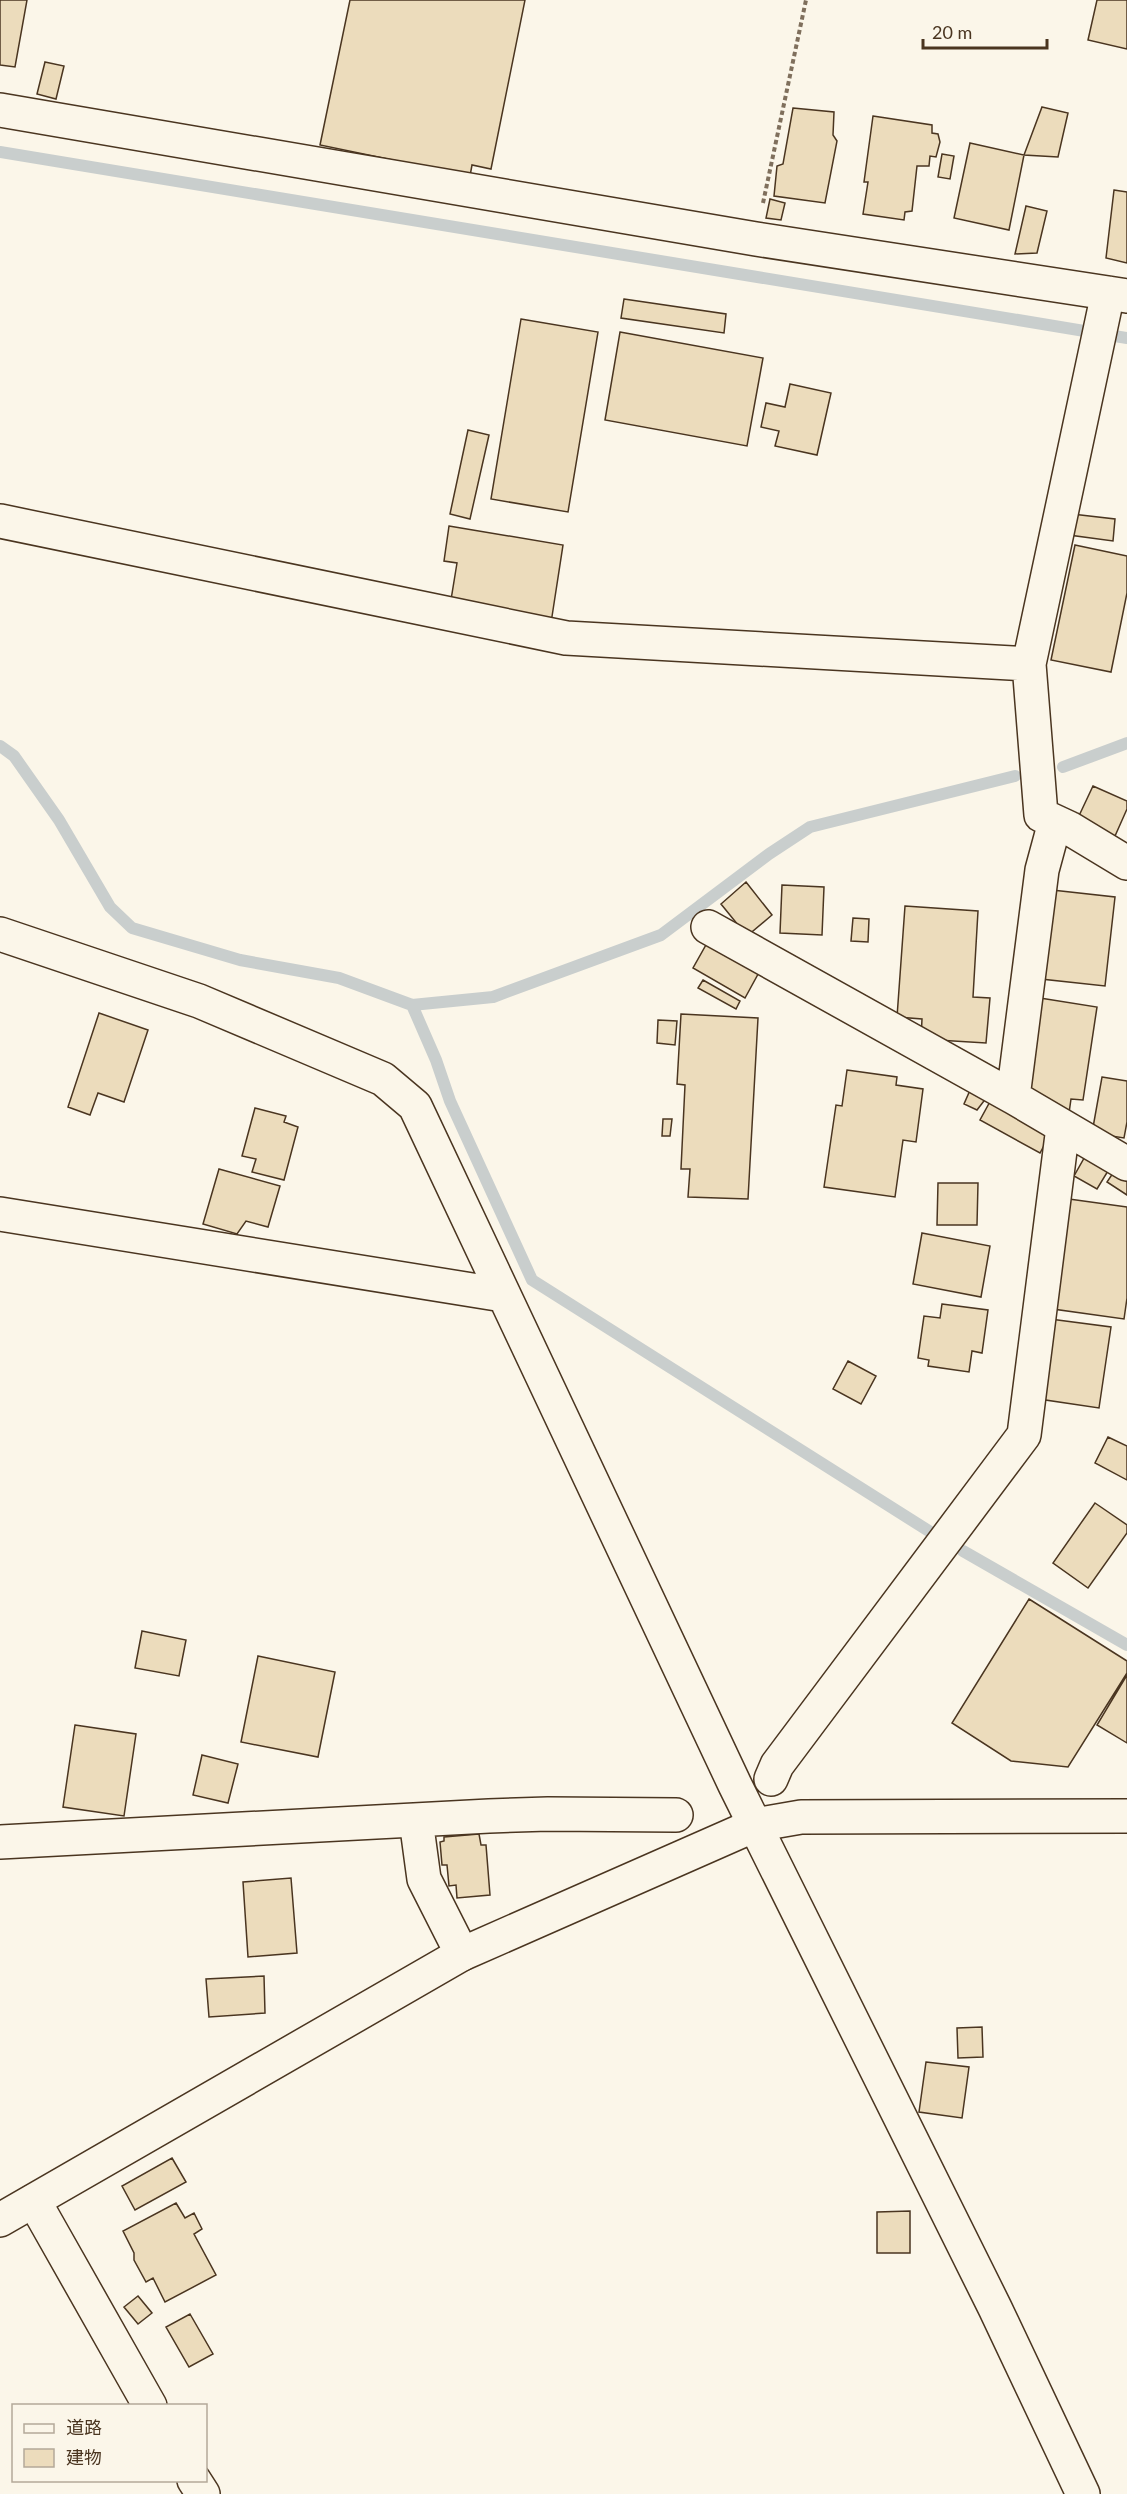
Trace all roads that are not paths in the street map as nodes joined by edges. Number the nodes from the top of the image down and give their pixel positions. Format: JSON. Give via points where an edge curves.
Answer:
{"nodes":[{"id":1,"x":0,"y":110,"type":"edge"},
{"id":2,"x":1113,"y":302,"type":"edge"},
{"id":3,"x":0,"y":521,"type":"edge"},
{"id":4,"x":1029,"y":664,"type":"junction"},
{"id":5,"x":1055,"y":822,"type":"junction"},
{"id":6,"x":1127,"y":863,"type":"edge"},
{"id":7,"x":708,"y":927,"type":"dead end"},
{"id":8,"x":0,"y":934,"type":"edge"},
{"id":9,"x":1013,"y":1097,"type":"junction"},
{"id":10,"x":1063,"y":1127,"type":"junction"},
{"id":11,"x":1127,"y":1164,"type":"edge"},
{"id":12,"x":0,"y":1214,"type":"edge"},
{"id":13,"x":503,"y":1295,"type":"junction"},
{"id":14,"x":771,"y":1779,"type":"dead end"},
{"id":15,"x":676,"y":1815,"type":"dead end"},
{"id":16,"x":1127,"y":1816,"type":"edge"},
{"id":17,"x":416,"y":1820,"type":"junction"},
{"id":18,"x":755,"y":1825,"type":"junction"},
{"id":19,"x":0,"y":1842,"type":"edge"},
{"id":20,"x":462,"y":1954,"type":"junction"},
{"id":21,"x":34,"y":2201,"type":"junction"},
{"id":22,"x":0,"y":2220,"type":"edge"},
{"id":23,"x":149,"y":2404,"type":"edge"},
{"id":24,"x":1083,"y":2494,"type":"edge"}],
"edges":[{"from":1,"to":2,"type":"street"},
{"from":2,"to":4,"type":"street","via":[[1095,356]]},
{"from":3,"to":4,"type":"street","via":[[566,638]]},
{"from":4,"to":5,"type":"street","via":[[1041,815]]},
{"from":5,"to":6,"type":"street"},
{"from":5,"to":9,"type":"street","via":[[1042,870]]},
{"from":7,"to":9,"type":"street"},
{"from":8,"to":13,"type":"street","via":[[199,1001],[383,1079],[415,1106]]},
{"from":9,"to":10,"type":"street"},
{"from":10,"to":11,"type":"street"},
{"from":10,"to":14,"type":"street","via":[[1024,1435],[777,1765]]},
{"from":12,"to":13,"type":"street"},
{"from":13,"to":18,"type":"street"},
{"from":15,"to":17,"type":"street","via":[[548,1814]]},
{"from":16,"to":18,"type":"street","via":[[801,1817]]},
{"from":17,"to":19,"type":"street"},
{"from":17,"to":20,"type":"street","via":[[424,1880]]},
{"from":18,"to":20,"type":"street"},
{"from":18,"to":24,"type":"street"},
{"from":20,"to":21,"type":"street"},
{"from":21,"to":22,"type":"street"},
{"from":21,"to":23,"type":"street"}]}
